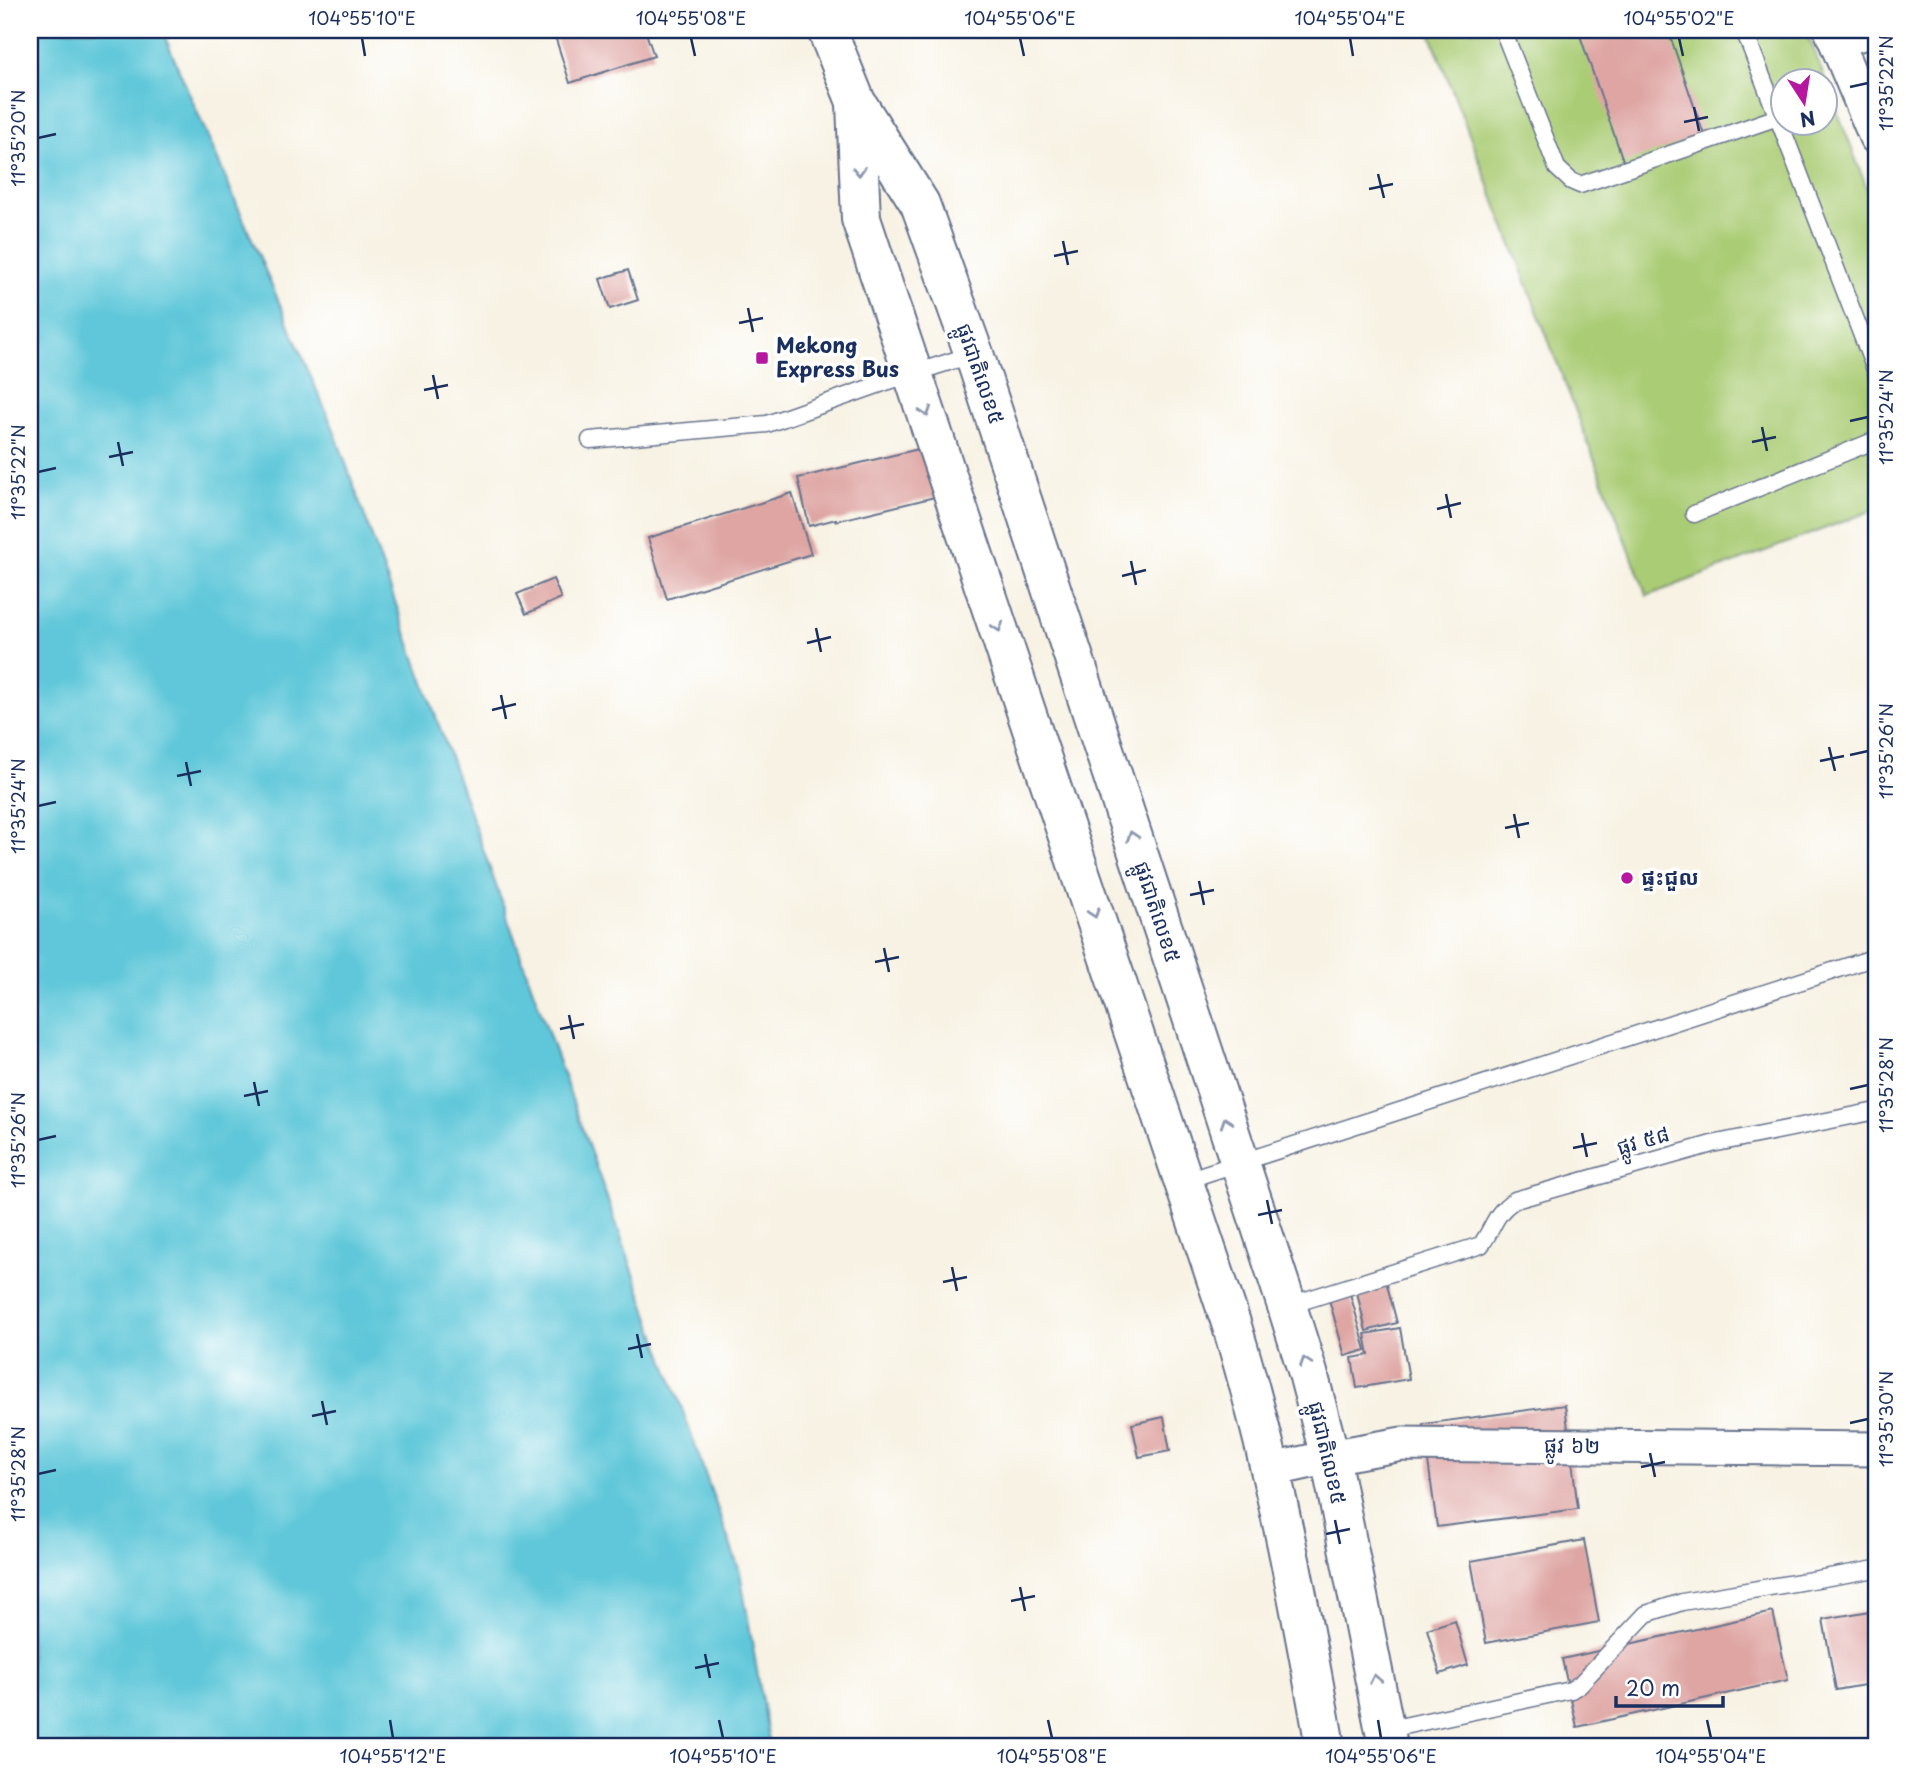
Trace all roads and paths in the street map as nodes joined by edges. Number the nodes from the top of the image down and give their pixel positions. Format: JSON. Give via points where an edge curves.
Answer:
{"nodes":[{"id":1,"x":827,"y":30,"type":"edge"},
{"id":2,"x":1503,"y":30,"type":"edge"},
{"id":3,"x":1744,"y":30,"type":"edge"},
{"id":4,"x":1873,"y":30,"type":"edge"},
{"id":5,"x":1833,"y":36,"type":"edge"},
{"id":6,"x":1770,"y":99,"type":"edge"},
{"id":7,"x":856,"y":102,"type":"junction"},
{"id":8,"x":1770,"y":119,"type":"edge"},
{"id":9,"x":1784,"y":136,"type":"edge"},
{"id":10,"x":1876,"y":137,"type":"edge"},
{"id":11,"x":974,"y":354,"type":"junction"},
{"id":12,"x":1876,"y":372,"type":"edge"},
{"id":13,"x":913,"y":373,"type":"junction"},
{"id":14,"x":590,"y":440,"type":"dead end"},
{"id":15,"x":1876,"y":440,"type":"edge"},
{"id":16,"x":1694,"y":514,"type":"dead end"},
{"id":17,"x":1876,"y":957,"type":"edge"},
{"id":18,"x":1876,"y":1111,"type":"edge"},
{"id":19,"x":1240,"y":1164,"type":"junction"},
{"id":20,"x":1183,"y":1181,"type":"junction"},
{"id":21,"x":1287,"y":1306,"type":"junction"},
{"id":22,"x":1876,"y":1449,"type":"edge"},
{"id":23,"x":1330,"y":1457,"type":"junction"},
{"id":24,"x":1271,"y":1471,"type":"junction"},
{"id":25,"x":1876,"y":1569,"type":"edge"},
{"id":26,"x":1386,"y":1738,"type":"edge"},
{"id":27,"x":1325,"y":1746,"type":"edge"}],
"edges":[{"from":1,"to":7,"type":"highway","name":"ផ្លូវជាតិលេខ៥"},
{"from":2,"to":8,"type":"lane","via":[[1557,168],[1580,185]]},
{"from":3,"to":6,"type":"lane"},
{"from":4,"to":5,"type":"street"},
{"from":5,"to":10,"type":"street"},
{"from":7,"to":11,"type":"highway","name":"ផ្លូវជាតិលេខ៥","via":[[920,204]]},
{"from":7,"to":13,"type":"highway","name":"ផ្លូវជាតិលេខ៥","one_way":true,"via":[[861,219]]},
{"from":9,"to":12,"type":"lane"},
{"from":11,"to":13,"type":"lane"},
{"from":19,"to":11,"type":"highway","name":"ផ្លូវជាតិលេខ៥","one_way":true},
{"from":13,"to":14,"type":"lane","via":[[767,424]]},
{"from":13,"to":20,"type":"highway","name":"ផ្លូវជាតិលេខ៥","one_way":true},
{"from":15,"to":16,"type":"lane"},
{"from":17,"to":19,"type":"lane"},
{"from":18,"to":21,"type":"lane","name":"ផ្លូវ ៥៨","via":[[1712,1144],[1515,1200],[1502,1209],[1481,1245]]},
{"from":19,"to":20,"type":"lane"},
{"from":19,"to":21,"type":"highway","name":"ផ្លូវជាតិលេខ៥"},
{"from":20,"to":24,"type":"highway","name":"ផ្លូវជាតិលេខ៥","via":[[1231,1323]]},
{"from":23,"to":21,"type":"highway","name":"ផ្លូវជាតិលេខ៥","one_way":true},
{"from":22,"to":23,"type":"street","name":"ផ្លូវ ៦២","via":[[1402,1444]]},
{"from":23,"to":24,"type":"street","name":"ផ្លូវ ៦២"},
{"from":26,"to":23,"type":"highway","name":"ផ្លូវជាតិលេខ៥","one_way":true},
{"from":24,"to":27,"type":"highway","name":"ផ្លូវជាតិលេខ៥"},
{"from":25,"to":26,"type":"lane","via":[[1662,1608],[1646,1614],[1571,1690]]}]}
